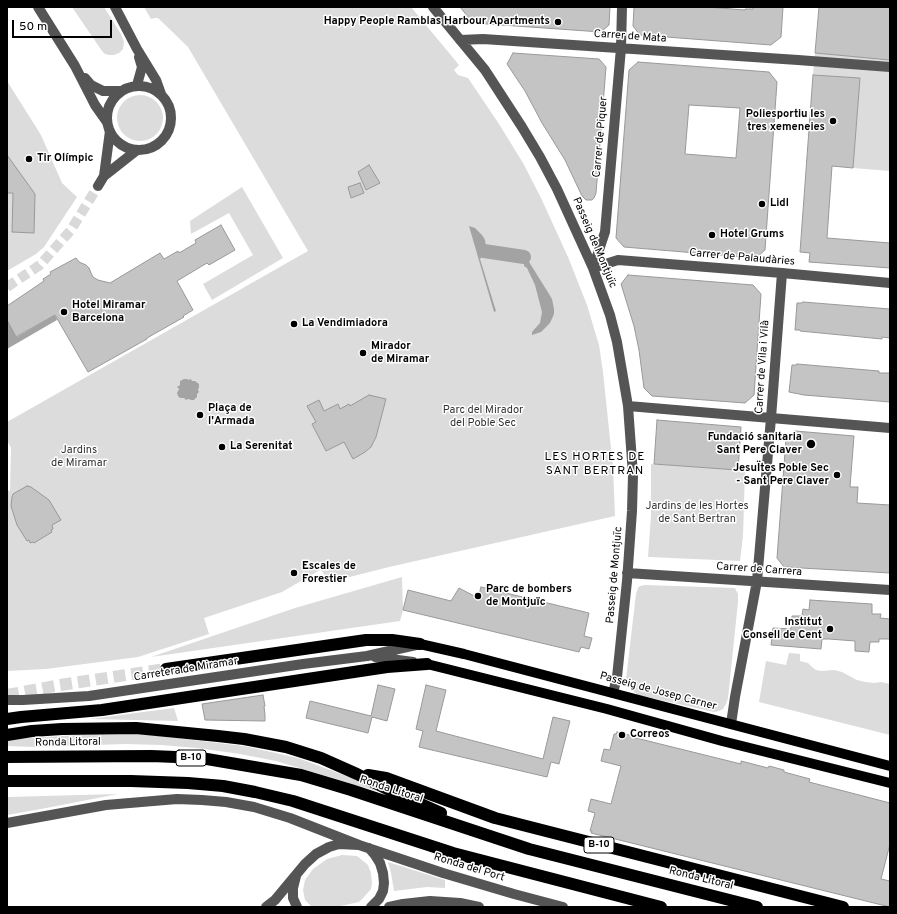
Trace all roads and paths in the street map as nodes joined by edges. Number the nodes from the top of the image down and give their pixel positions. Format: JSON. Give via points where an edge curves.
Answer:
{"nodes":[{"id":1,"x":38,"y":7,"type":"edge"},
{"id":2,"x":115,"y":7,"type":"edge"},
{"id":3,"x":433,"y":7,"type":"edge"},
{"id":4,"x":622,"y":7,"type":"edge"},
{"id":5,"x":460,"y":40,"type":"junction"},
{"id":6,"x":621,"y":48,"type":"junction"},
{"id":7,"x":137,"y":49,"type":"junction"},
{"id":8,"x":75,"y":66,"type":"junction"},
{"id":9,"x":890,"y":67,"type":"edge"},
{"id":10,"x":137,"y":85,"type":"junction"},
{"id":11,"x":120,"y":91,"type":"junction"},
{"id":12,"x":161,"y":94,"type":"junction"},
{"id":13,"x":108,"y":126,"type":"junction"},
{"id":14,"x":137,"y":150,"type":"junction"},
{"id":15,"x":104,"y":176,"type":"junction"},
{"id":16,"x":98,"y":186,"type":"tunnel mouth"},
{"id":17,"x":593,"y":268,"type":"junction"},
{"id":18,"x":782,"y":273,"type":"junction"},
{"id":19,"x":890,"y":283,"type":"edge"},
{"id":20,"x":628,"y":406,"type":"junction"},
{"id":21,"x":771,"y":418,"type":"junction"},
{"id":22,"x":890,"y":428,"type":"edge"},
{"id":23,"x":627,"y":573,"type":"junction"},
{"id":24,"x":757,"y":581,"type":"junction"},
{"id":25,"x":890,"y":590,"type":"edge"},
{"id":26,"x":420,"y":644,"type":"junction"},
{"id":27,"x":367,"y":656,"type":"junction"},
{"id":28,"x":427,"y":664,"type":"junction"},
{"id":29,"x":166,"y":669,"type":"tunnel mouth"},
{"id":30,"x":613,"y":693,"type":"junction"},
{"id":31,"x":7,"y":700,"type":"edge"},
{"id":32,"x":607,"y":709,"type":"junction"},
{"id":33,"x":7,"y":719,"type":"edge"},
{"id":34,"x":731,"y":724,"type":"junction"},
{"id":35,"x":7,"y":734,"type":"edge"},
{"id":36,"x":7,"y":757,"type":"edge"},
{"id":37,"x":890,"y":766,"type":"edge"},
{"id":38,"x":357,"y":774,"type":"junction"},
{"id":39,"x":7,"y":781,"type":"edge"},
{"id":40,"x":20,"y":781,"type":"junction"},
{"id":41,"x":890,"y":783,"type":"edge"},
{"id":42,"x":7,"y":785,"type":"edge"},
{"id":43,"x":7,"y":823,"type":"edge"},
{"id":44,"x":508,"y":842,"type":"junction"},
{"id":45,"x":364,"y":847,"type":"junction"},
{"id":46,"x":296,"y":874,"type":"junction"},
{"id":47,"x":294,"y":904,"type":"edge"},
{"id":48,"x":266,"y":907,"type":"edge"},
{"id":49,"x":371,"y":907,"type":"edge"},
{"id":50,"x":389,"y":907,"type":"edge"},
{"id":51,"x":479,"y":907,"type":"edge"},
{"id":52,"x":563,"y":907,"type":"edge"},
{"id":53,"x":661,"y":907,"type":"edge"},
{"id":54,"x":757,"y":907,"type":"edge"},
{"id":55,"x":843,"y":907,"type":"edge"}],
"edges":[{"from":1,"to":8,"type":"street"},
{"from":2,"to":7,"type":"street"},
{"from":3,"to":5,"type":"street","name":"Passeig de Montjuïc"},
{"from":4,"to":6,"type":"street","name":"Carrer de Piquer"},
{"from":5,"to":6,"type":"street","name":"Carrer de Mata","via":[[483,39]]},
{"from":5,"to":17,"type":"street","name":"Passeig de Montjuïc","via":[[485,70],[522,126],[557,189]]},
{"from":6,"to":9,"type":"street","name":"Carrer de Mata"},
{"from":6,"to":17,"type":"street","name":"Carrer de Piquer","via":[[606,232]]},
{"from":7,"to":10,"type":"street","via":[[142,66]]},
{"from":7,"to":12,"type":"street","via":[[156,80]]},
{"from":8,"to":11,"type":"street","via":[[91,85],[103,91]]},
{"from":8,"to":13,"type":"street"},
{"from":10,"to":11,"type":"street"},
{"from":10,"to":12,"type":"street","via":[[154,88]]},
{"from":11,"to":13,"type":"street","via":[[109,105]]},
{"from":12,"to":14,"type":"street","via":[[171,110],[170,129],[156,145]]},
{"from":13,"to":14,"type":"street","via":[[120,144]]},
{"from":13,"to":15,"type":"street"},
{"from":14,"to":15,"type":"street"},
{"from":15,"to":16,"type":"street"},
{"from":17,"to":18,"type":"street","name":"Carrer de Palaudàries","via":[[618,260]]},
{"from":17,"to":20,"type":"street","name":"Passeig de Montjuïc","via":[[617,342]]},
{"from":18,"to":19,"type":"street","name":"Carrer de Palaudàries"},
{"from":18,"to":21,"type":"street","name":"Carrer de Vila i Vilà"},
{"from":20,"to":21,"type":"street"},
{"from":20,"to":23,"type":"street","name":"Passeig de Montjuïc","via":[[633,475]]},
{"from":21,"to":22,"type":"street"},
{"from":21,"to":24,"type":"street","name":"Carrer de Vila i Vilà"},
{"from":23,"to":24,"type":"street","name":"Carrer de Carrera"},
{"from":23,"to":30,"type":"street","name":"Passeig de Montjuïc","via":[[617,677]]},
{"from":24,"to":25,"type":"street","name":"Carrer de Carrera"},
{"from":24,"to":34,"type":"street","name":"Carrer de Vila i Vilà"},
{"from":26,"to":27,"type":"street","name":"Carretera de Miramar"},
{"from":26,"to":29,"type":"highway","via":[[366,640]]},
{"from":26,"to":30,"type":"main road","name":"Passeig de Josep Carner"},
{"from":27,"to":28,"type":"street","name":"Carretera de Miramar"},
{"from":27,"to":31,"type":"street","name":"Carretera de Miramar","via":[[89,696]]},
{"from":28,"to":32,"type":"main road"},
{"from":28,"to":33,"type":"highway","via":[[387,667],[102,710]]},
{"from":30,"to":32,"type":"main road"},
{"from":30,"to":34,"type":"main road","name":"Passeig de Josep Carner"},
{"from":32,"to":41,"type":"main road","via":[[729,743]]},
{"from":34,"to":37,"type":"main road","name":"Passeig de Josep Carner"},
{"from":35,"to":38,"type":"highway","number":"B-10","via":[[62,729],[136,728],[218,736],[286,747],[321,758]]},
{"from":36,"to":44,"type":"highway","name":"Ronda Litoral","number":"B-10","via":[[201,758],[301,775]]},
{"from":38,"to":44,"type":"highway","number":"B-10"},
{"from":38,"to":55,"type":"highway","number":"B-10","via":[[386,778],[495,818]]},
{"from":39,"to":40,"type":"highway"},
{"from":40,"to":42,"type":"highway"},
{"from":40,"to":53,"type":"highway","via":[[188,783],[249,791],[293,800],[452,853]]},
{"from":43,"to":45,"type":"street","via":[[106,805],[177,799],[202,800],[254,807]]},
{"from":44,"to":54,"type":"highway","name":"Ronda Litoral","number":"B-10"},
{"from":45,"to":46,"type":"street","name":"Ronda del Port","via":[[339,844],[329,847],[316,854]]},
{"from":45,"to":49,"type":"street","via":[[375,855],[383,872],[383,891]]},
{"from":45,"to":52,"type":"street","name":"Ronda del Port","via":[[443,873]]},
{"from":46,"to":47,"type":"street","via":[[293,888]]},
{"from":46,"to":48,"type":"street","name":"Ronda del Port"},
{"from":50,"to":51,"type":"street","via":[[430,902],[460,903]]}]}
